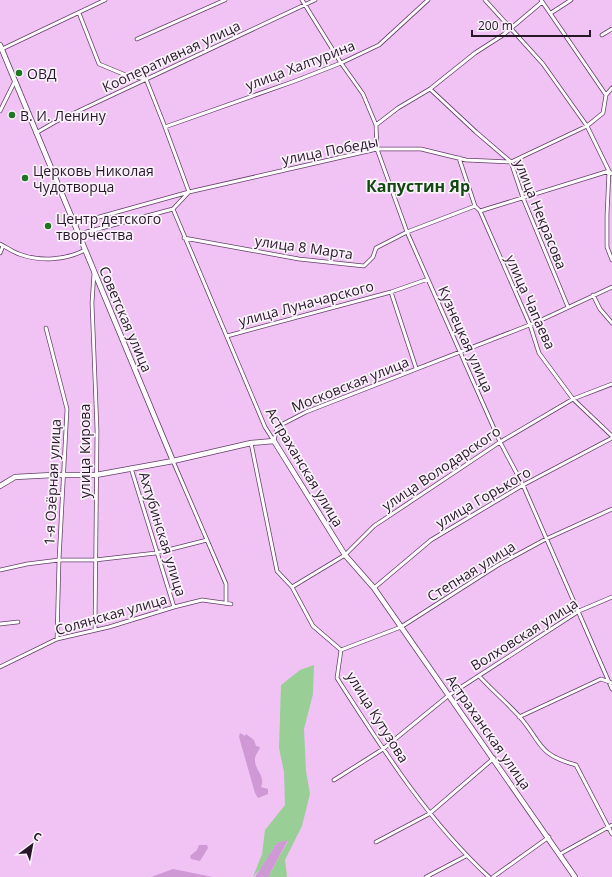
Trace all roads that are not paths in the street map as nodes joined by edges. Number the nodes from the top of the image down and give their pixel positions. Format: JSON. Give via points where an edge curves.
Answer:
{"nodes":[{"id":1,"x":105,"y":0,"type":"edge"},
{"id":2,"x":225,"y":0,"type":"edge"},
{"id":3,"x":302,"y":0,"type":"edge"},
{"id":4,"x":315,"y":0,"type":"edge"},
{"id":5,"x":428,"y":0,"type":"edge"},
{"id":6,"x":485,"y":0,"type":"edge"},
{"id":7,"x":571,"y":0,"type":"edge"},
{"id":8,"x":542,"y":1,"type":"edge"},
{"id":9,"x":305,"y":5,"type":"junction"},
{"id":10,"x":79,"y":12,"type":"junction"},
{"id":11,"x":551,"y":13,"type":"junction"},
{"id":12,"x":510,"y":29,"type":"junction"},
{"id":13,"x":612,"y":29,"type":"edge"},
{"id":14,"x":602,"y":35,"type":"dead end"},
{"id":15,"x":137,"y":38,"type":"dead end"},
{"id":16,"x":1,"y":48,"type":"edge"},
{"id":17,"x":340,"y":63,"type":"junction"},
{"id":18,"x":146,"y":80,"type":"junction"},
{"id":19,"x":15,"y":81,"type":"junction"},
{"id":20,"x":612,"y":88,"type":"edge"},
{"id":21,"x":430,"y":89,"type":"junction"},
{"id":22,"x":606,"y":95,"type":"junction"},
{"id":23,"x":0,"y":111,"type":"edge"},
{"id":24,"x":376,"y":124,"type":"junction"},
{"id":25,"x":587,"y":126,"type":"junction"},
{"id":26,"x":165,"y":127,"type":"junction"},
{"id":27,"x":36,"y":133,"type":"junction"},
{"id":28,"x":377,"y":150,"type":"junction"},
{"id":29,"x":459,"y":158,"type":"junction"},
{"id":30,"x":511,"y":162,"type":"junction"},
{"id":31,"x":611,"y":172,"type":"edge"},
{"id":32,"x":189,"y":192,"type":"junction"},
{"id":33,"x":524,"y":198,"type":"junction"},
{"id":34,"x":475,"y":206,"type":"junction"},
{"id":35,"x":173,"y":209,"type":"junction"},
{"id":36,"x":480,"y":211,"type":"junction"},
{"id":37,"x":74,"y":224,"type":"junction"},
{"id":38,"x":407,"y":232,"type":"junction"},
{"id":39,"x":79,"y":234,"type":"junction"},
{"id":40,"x":184,"y":238,"type":"junction"},
{"id":41,"x":2,"y":245,"type":"edge"},
{"id":42,"x":85,"y":250,"type":"junction"},
{"id":43,"x":0,"y":253,"type":"edge"},
{"id":44,"x":612,"y":260,"type":"edge"},
{"id":45,"x":94,"y":271,"type":"junction"},
{"id":46,"x":428,"y":279,"type":"junction"},
{"id":47,"x":612,"y":287,"type":"edge"},
{"id":48,"x":391,"y":292,"type":"junction"},
{"id":49,"x":593,"y":295,"type":"junction"},
{"id":50,"x":568,"y":307,"type":"junction"},
{"id":51,"x":612,"y":323,"type":"edge"},
{"id":52,"x":530,"y":325,"type":"junction"},
{"id":53,"x":46,"y":328,"type":"dead end"},
{"id":54,"x":227,"y":336,"type":"junction"},
{"id":55,"x":460,"y":351,"type":"junction"},
{"id":56,"x":416,"y":368,"type":"junction"},
{"id":57,"x":612,"y":384,"type":"edge"},
{"id":58,"x":573,"y":399,"type":"junction"},
{"id":59,"x":612,"y":437,"type":"edge"},
{"id":60,"x":274,"y":441,"type":"junction"},
{"id":61,"x":500,"y":442,"type":"junction"},
{"id":62,"x":251,"y":443,"type":"junction"},
{"id":63,"x":173,"y":461,"type":"junction"},
{"id":64,"x":131,"y":468,"type":"junction"},
{"id":65,"x":63,"y":475,"type":"junction"},
{"id":66,"x":96,"y":475,"type":"junction"},
{"id":67,"x":0,"y":485,"type":"edge"},
{"id":68,"x":523,"y":485,"type":"junction"},
{"id":69,"x":612,"y":509,"type":"edge"},
{"id":70,"x":546,"y":539,"type":"junction"},
{"id":71,"x":208,"y":540,"type":"junction"},
{"id":72,"x":156,"y":552,"type":"junction"},
{"id":73,"x":345,"y":556,"type":"junction"},
{"id":74,"x":59,"y":560,"type":"junction"},
{"id":75,"x":95,"y":560,"type":"junction"},
{"id":76,"x":0,"y":570,"type":"edge"},
{"id":77,"x":292,"y":587,"type":"junction"},
{"id":78,"x":374,"y":588,"type":"junction"},
{"id":79,"x":612,"y":597,"type":"edge"},
{"id":80,"x":226,"y":603,"type":"junction"},
{"id":81,"x":231,"y":604,"type":"dead end"},
{"id":82,"x":174,"y":607,"type":"junction"},
{"id":83,"x":579,"y":611,"type":"junction"},
{"id":84,"x":18,"y":622,"type":"dead end"},
{"id":85,"x":0,"y":624,"type":"edge"},
{"id":86,"x":401,"y":627,"type":"junction"},
{"id":87,"x":95,"y":630,"type":"junction"},
{"id":88,"x":57,"y":639,"type":"junction"},
{"id":89,"x":341,"y":650,"type":"junction"},
{"id":90,"x":0,"y":667,"type":"edge"},
{"id":91,"x":479,"y":676,"type":"junction"},
{"id":92,"x":611,"y":682,"type":"edge"},
{"id":93,"x":612,"y":689,"type":"edge"},
{"id":94,"x":449,"y":695,"type":"junction"},
{"id":95,"x":519,"y":717,"type":"junction"},
{"id":96,"x":383,"y":749,"type":"junction"},
{"id":97,"x":494,"y":758,"type":"junction"},
{"id":98,"x":334,"y":780,"type":"dead end"},
{"id":99,"x":429,"y":814,"type":"junction"},
{"id":100,"x":612,"y":825,"type":"edge"},
{"id":101,"x":607,"y":827,"type":"junction"},
{"id":102,"x":612,"y":834,"type":"edge"},
{"id":103,"x":549,"y":837,"type":"junction"},
{"id":104,"x":376,"y":842,"type":"dead end"},
{"id":105,"x":560,"y":854,"type":"junction"},
{"id":106,"x":466,"y":856,"type":"junction"},
{"id":107,"x":426,"y":877,"type":"edge"},
{"id":108,"x":489,"y":877,"type":"edge"},
{"id":109,"x":493,"y":877,"type":"edge"},
{"id":110,"x":575,"y":877,"type":"edge"}],
"edges":[{"from":1,"to":10,"type":"street"},
{"from":2,"to":15,"type":"street"},
{"from":3,"to":9,"type":"street","name":"Кузнецкая улица"},
{"from":4,"to":9,"type":"street","name":"Кооперативная улица"},
{"from":5,"to":17,"type":"street","name":"улица Халтурина","via":[[379,45]]},
{"from":6,"to":12,"type":"street"},
{"from":7,"to":11,"type":"street"},
{"from":8,"to":11,"type":"street"},
{"from":8,"to":12,"type":"street"},
{"from":9,"to":17,"type":"street","name":"Кузнецкая улица"},
{"from":9,"to":18,"type":"street","name":"Кооперативная улица"},
{"from":10,"to":16,"type":"street"},
{"from":10,"to":18,"type":"street","via":[[99,64],[128,76]]},
{"from":11,"to":22,"type":"street"},
{"from":12,"to":21,"type":"street"},
{"from":12,"to":25,"type":"street","via":[[543,64]]},
{"from":13,"to":14,"type":"street"},
{"from":16,"to":19,"type":"street","name":"Советская улица"},
{"from":17,"to":24,"type":"street","name":"Кузнецкая улица","via":[[363,94]]},
{"from":17,"to":26,"type":"street","name":"улица Халтурина"},
{"from":18,"to":26,"type":"street"},
{"from":18,"to":27,"type":"street","name":"Кооперативная улица"},
{"from":19,"to":23,"type":"street"},
{"from":19,"to":27,"type":"street","name":"Советская улица"},
{"from":20,"to":22,"type":"street","name":"улица Победы"},
{"from":21,"to":24,"type":"street"},
{"from":21,"to":30,"type":"street","name":"улица Некрасова"},
{"from":22,"to":25,"type":"street","name":"улица Победы","via":[[603,113]]},
{"from":24,"to":28,"type":"street","name":"Кузнецкая улица"},
{"from":25,"to":30,"type":"street","name":"улица Победы"},
{"from":25,"to":31,"type":"street"},
{"from":26,"to":32,"type":"street"},
{"from":27,"to":37,"type":"street","name":"Советская улица"},
{"from":28,"to":29,"type":"street","name":"улица Победы","via":[[421,150]]},
{"from":28,"to":32,"type":"street","name":"улица Победы"},
{"from":28,"to":38,"type":"street","name":"Кузнецкая улица"},
{"from":29,"to":30,"type":"street","name":"улица Победы"},
{"from":29,"to":34,"type":"street","name":"улица Чапаева"},
{"from":30,"to":33,"type":"street","name":"улица Некрасова"},
{"from":31,"to":33,"type":"street"},
{"from":31,"to":44,"type":"street","via":[[607,247]]},
{"from":32,"to":35,"type":"street"},
{"from":32,"to":37,"type":"street","name":"улица Победы"},
{"from":33,"to":36,"type":"street"},
{"from":33,"to":50,"type":"street","name":"улица Некрасова"},
{"from":34,"to":36,"type":"street","name":"улица Чапаева"},
{"from":34,"to":38,"type":"street","name":"улица 8 Марта"},
{"from":35,"to":39,"type":"street"},
{"from":35,"to":40,"type":"street","name":"Астраханская улица"},
{"from":36,"to":52,"type":"street","name":"улица Чапаева"},
{"from":37,"to":39,"type":"street","name":"Советская улица"},
{"from":38,"to":40,"type":"street","name":"улица 8 Марта","via":[[376,248],[373,257],[364,266],[299,259]]},
{"from":38,"to":46,"type":"street","name":"Кузнецкая улица"},
{"from":39,"to":42,"type":"street","name":"Советская улица"},
{"from":40,"to":54,"type":"street","name":"Астраханская улица"},
{"from":41,"to":42,"type":"street","via":[[19,254],[42,259],[72,257]]},
{"from":41,"to":43,"type":"street"},
{"from":42,"to":45,"type":"street","name":"Советская улица"},
{"from":45,"to":63,"type":"street","name":"Советская улица"},
{"from":45,"to":66,"type":"street","name":"улица Кирова","via":[[92,303]]},
{"from":46,"to":48,"type":"street","name":"улица Луначарского"},
{"from":46,"to":55,"type":"street","name":"Кузнецкая улица"},
{"from":47,"to":49,"type":"street","name":"Московская улица"},
{"from":48,"to":54,"type":"street","name":"улица Луначарского"},
{"from":48,"to":56,"type":"street","name":"улица Луначарского"},
{"from":49,"to":50,"type":"street","name":"Московская улица"},
{"from":49,"to":51,"type":"street","via":[[600,309]]},
{"from":50,"to":52,"type":"street","name":"Московская улица"},
{"from":52,"to":55,"type":"street","name":"Московская улица"},
{"from":52,"to":58,"type":"street","name":"улица Чапаева","via":[[539,353]]},
{"from":53,"to":65,"type":"street","name":"1-я Озёрная улица","via":[[67,409]]},
{"from":54,"to":60,"type":"street","name":"Астраханская улица","via":[[264,427]]},
{"from":55,"to":56,"type":"street","name":"Московская улица"},
{"from":55,"to":61,"type":"street","name":"Кузнецкая улица"},
{"from":56,"to":60,"type":"street","name":"Московская улица","via":[[306,412],[277,427]]},
{"from":57,"to":58,"type":"street","name":"улица Володарского"},
{"from":58,"to":59,"type":"street","name":"улица Чапаева"},
{"from":58,"to":61,"type":"street","name":"улица Володарского"},
{"from":59,"to":68,"type":"street","name":"улица Горького"},
{"from":60,"to":62,"type":"street"},
{"from":60,"to":73,"type":"street","name":"Астраханская улица"},
{"from":61,"to":68,"type":"street","name":"Кузнецкая улица"},
{"from":61,"to":73,"type":"street","name":"улица Володарского","via":[[374,526]]},
{"from":62,"to":63,"type":"street"},
{"from":62,"to":77,"type":"street","via":[[253,464],[277,571]]},
{"from":63,"to":64,"type":"street"},
{"from":63,"to":71,"type":"street","name":"Советская улица"},
{"from":64,"to":66,"type":"street"},
{"from":64,"to":72,"type":"street","name":"Ахтубинская улица"},
{"from":65,"to":66,"type":"street"},
{"from":65,"to":67,"type":"street","via":[[15,477]]},
{"from":65,"to":74,"type":"street","name":"1-я Озёрная улица"},
{"from":66,"to":75,"type":"street","name":"улица Кирова"},
{"from":68,"to":70,"type":"street","name":"Кузнецкая улица"},
{"from":68,"to":78,"type":"street","name":"улица Горького","via":[[431,540]]},
{"from":69,"to":70,"type":"street","name":"Степная улица"},
{"from":70,"to":83,"type":"street","name":"Кузнецкая улица"},
{"from":70,"to":86,"type":"street","name":"Степная улица","via":[[498,565]]},
{"from":71,"to":72,"type":"street"},
{"from":71,"to":80,"type":"street","name":"Советская улица","via":[[226,584]]},
{"from":72,"to":75,"type":"street"},
{"from":72,"to":82,"type":"street","name":"Ахтубинская улица"},
{"from":73,"to":77,"type":"street","name":"улица Володарского"},
{"from":73,"to":78,"type":"street","name":"Астраханская улица"},
{"from":74,"to":75,"type":"street"},
{"from":74,"to":76,"type":"street"},
{"from":74,"to":88,"type":"street","name":"1-я Озёрная улица"},
{"from":75,"to":87,"type":"street","name":"улица Кирова"},
{"from":77,"to":89,"type":"street","via":[[313,626]]},
{"from":78,"to":86,"type":"street","name":"Астраханская улица"},
{"from":79,"to":83,"type":"street","name":"Волховская улица"},
{"from":80,"to":81,"type":"street","name":"Солянская улица"},
{"from":80,"to":82,"type":"street","name":"Солянская улица","via":[[202,600]]},
{"from":82,"to":87,"type":"street","name":"Солянская улица"},
{"from":83,"to":91,"type":"street","name":"Волховская улица"},
{"from":83,"to":92,"type":"street","name":"Кузнецкая улица"},
{"from":84,"to":85,"type":"street"},
{"from":86,"to":89,"type":"street","name":"Степная улица"},
{"from":86,"to":94,"type":"street","name":"Астраханская улица"},
{"from":87,"to":88,"type":"street","name":"Солянская улица"},
{"from":88,"to":90,"type":"street","name":"Солянская улица"},
{"from":89,"to":96,"type":"street","name":"улица Кутузова","via":[[336,678]]},
{"from":91,"to":94,"type":"street","name":"Волховская улица"},
{"from":91,"to":95,"type":"street"},
{"from":92,"to":93,"type":"street","name":"Кузнецкая улица"},
{"from":92,"to":95,"type":"street","via":[[601,679]]},
{"from":94,"to":96,"type":"street","name":"Волховская улица"},
{"from":94,"to":97,"type":"street","name":"Астраханская улица"},
{"from":95,"to":101,"type":"street","via":[[539,746],[557,760],[576,765]]},
{"from":96,"to":98,"type":"street","name":"Волховская улица"},
{"from":96,"to":99,"type":"street","name":"улица Кутузова"},
{"from":97,"to":99,"type":"street"},
{"from":97,"to":103,"type":"street","name":"Астраханская улица"},
{"from":99,"to":104,"type":"street"},
{"from":99,"to":106,"type":"street","name":"улица Кутузова"},
{"from":100,"to":101,"type":"street"},
{"from":101,"to":102,"type":"street"},
{"from":101,"to":105,"type":"street"},
{"from":103,"to":105,"type":"street","name":"Астраханская улица"},
{"from":103,"to":109,"type":"street"},
{"from":105,"to":110,"type":"street","name":"Астраханская улица"},
{"from":106,"to":107,"type":"street"},
{"from":106,"to":108,"type":"street","name":"улица Кутузова"}]}
